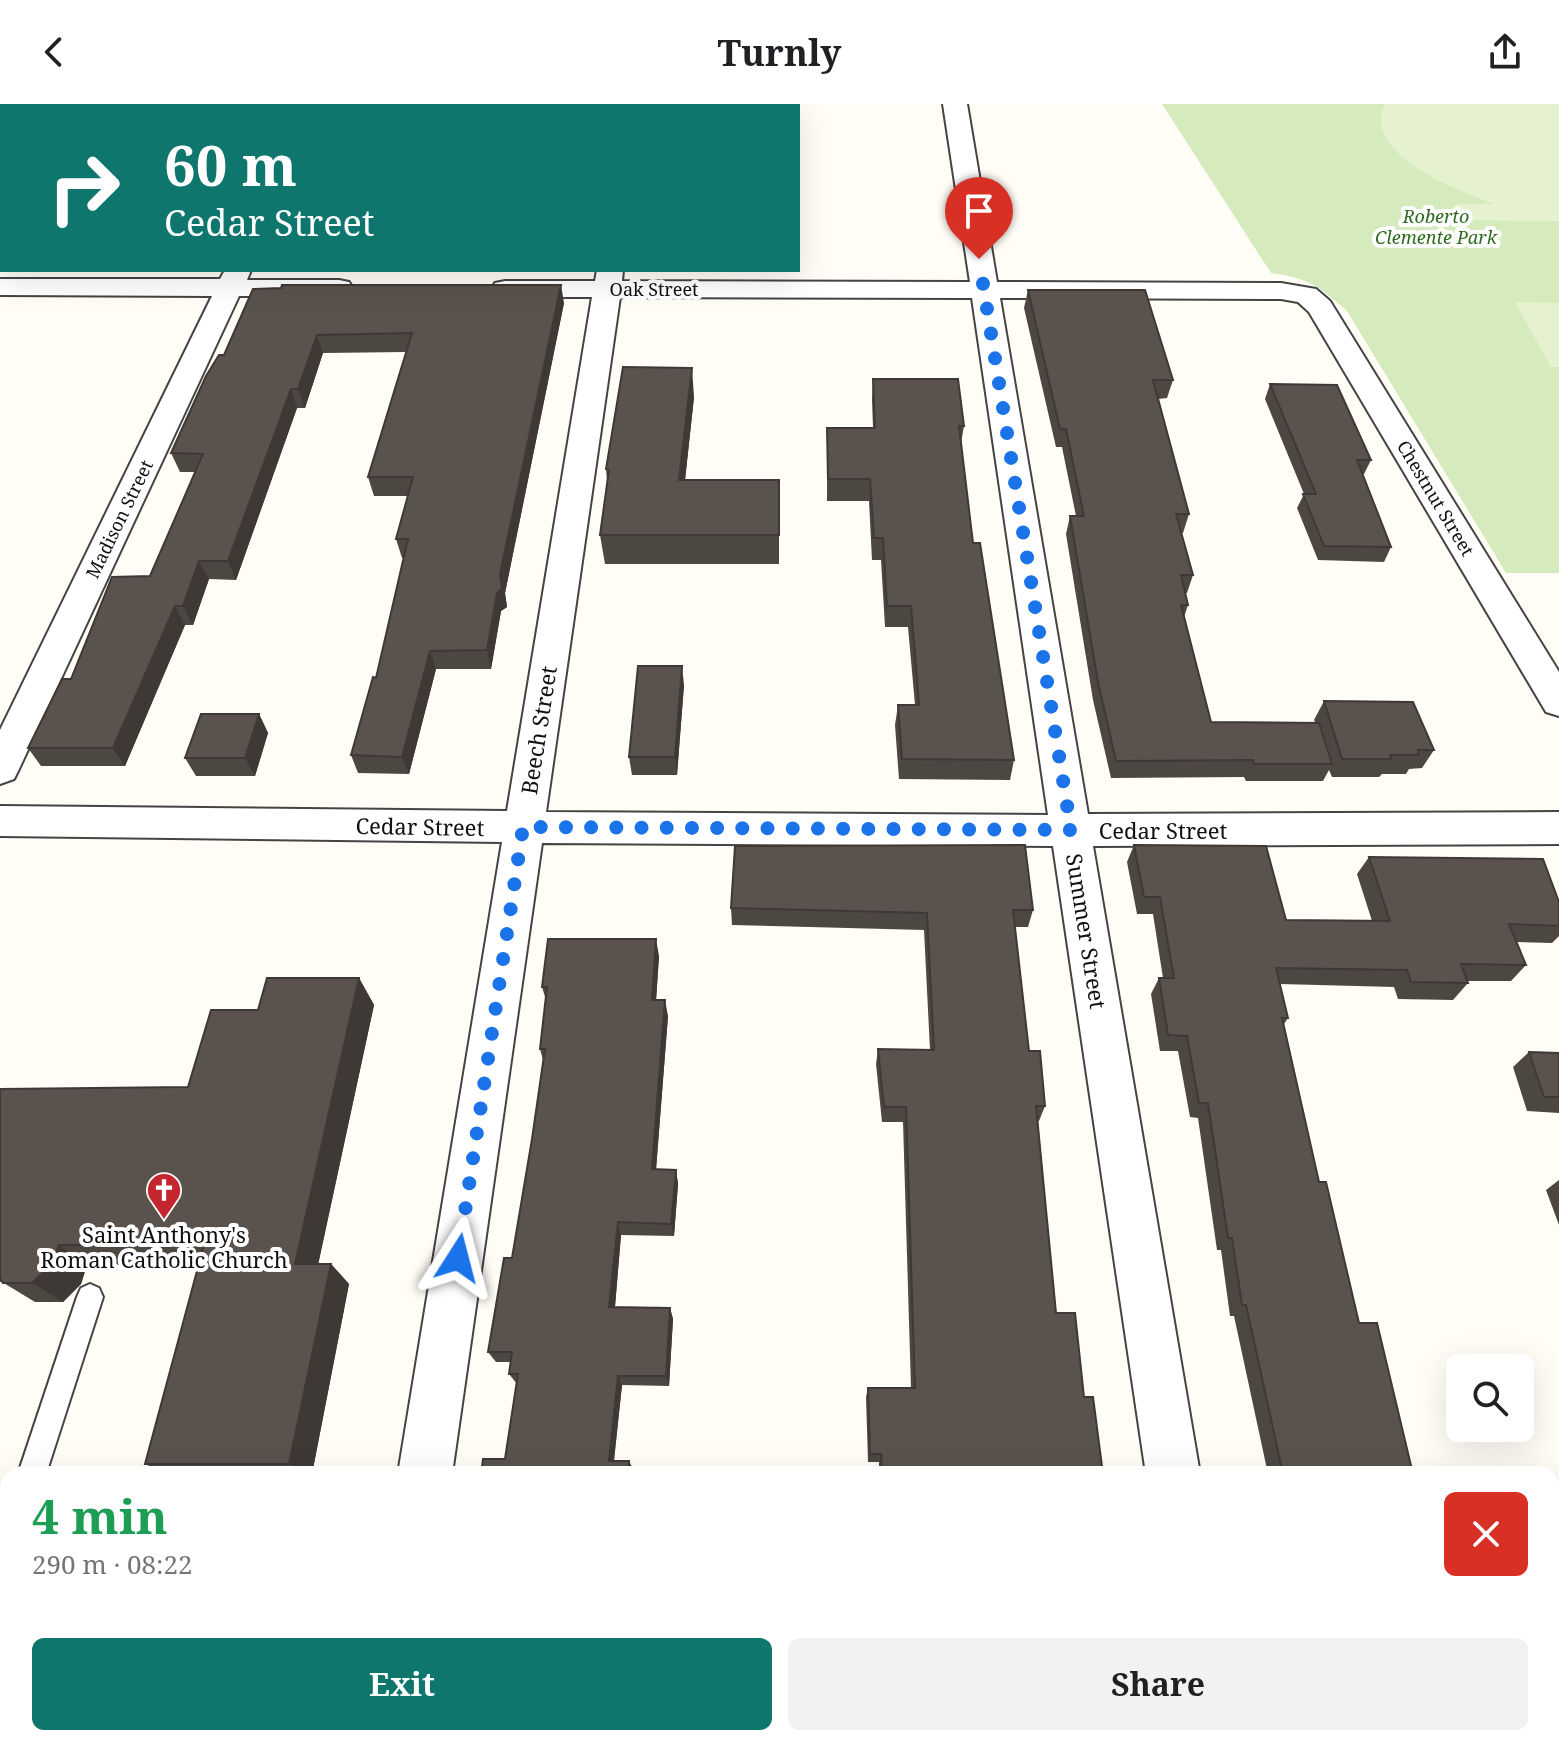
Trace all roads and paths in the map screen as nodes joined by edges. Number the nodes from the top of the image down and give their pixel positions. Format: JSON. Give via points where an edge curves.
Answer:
{"nodes":[{"id":1,"x":955,"y":104,"type":"edge"},
{"id":2,"x":234,"y":279,"type":"edge"},
{"id":3,"x":608,"y":280,"type":"edge"},
{"id":4,"x":0,"y":287,"type":"edge"},
{"id":5,"x":371,"y":289,"type":"edge"},
{"id":6,"x":481,"y":289,"type":"edge"},
{"id":7,"x":983,"y":290,"type":"junction"},
{"id":8,"x":1307,"y":296,"type":"joint"},
{"id":9,"x":1559,"y":703,"type":"edge"},
{"id":10,"x":0,"y":769,"type":"edge"},
{"id":11,"x":0,"y":821,"type":"edge"},
{"id":12,"x":523,"y":827,"type":"junction"},
{"id":13,"x":1559,"y":828,"type":"edge"},
{"id":14,"x":1071,"y":830,"type":"junction"},
{"id":15,"x":90,"y":1297,"type":"dead end"},
{"id":16,"x":35,"y":1466,"type":"edge"},
{"id":17,"x":426,"y":1466,"type":"edge"},
{"id":18,"x":1172,"y":1466,"type":"edge"}],
"edges":[{"from":1,"to":7,"type":"street","name":"Summer Street"},
{"from":2,"to":4,"type":"street"},
{"from":2,"to":5,"type":"street"},
{"from":2,"to":10,"type":"street","name":"Madison Street"},
{"from":3,"to":6,"type":"street","name":"Oak Street"},
{"from":3,"to":7,"type":"street","name":"Oak Street"},
{"from":3,"to":12,"type":"street","name":"Beech Street"},
{"from":7,"to":8,"type":"street","name":"Oak Street","via":[[1281,291]]},
{"from":7,"to":14,"type":"street","name":"Summer Street"},
{"from":8,"to":9,"type":"street","name":"Chestnut Street","via":[[1320,307]]},
{"from":11,"to":12,"type":"street","name":"Cedar Street"},
{"from":12,"to":14,"type":"street","name":"Cedar Street"},
{"from":12,"to":17,"type":"street","name":"Beech Street"},
{"from":13,"to":14,"type":"street","name":"Cedar Street"},
{"from":14,"to":18,"type":"street","name":"Summer Street"},
{"from":15,"to":16,"type":"lane"}]}
